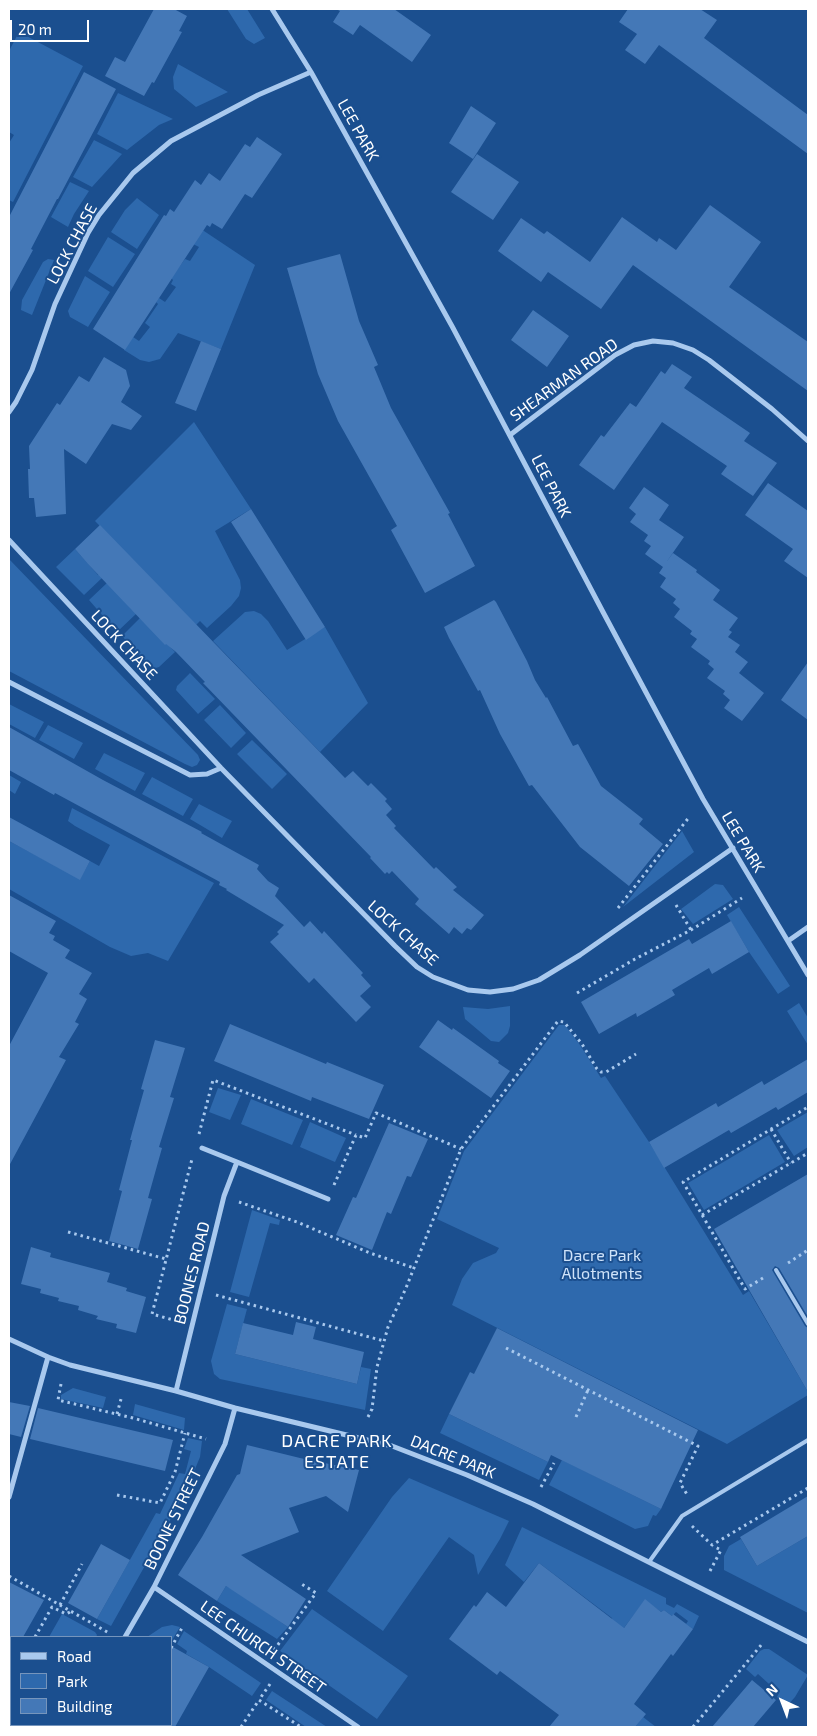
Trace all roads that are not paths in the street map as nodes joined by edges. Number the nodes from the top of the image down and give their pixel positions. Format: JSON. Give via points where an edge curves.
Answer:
{"nodes":[{"id":1,"x":272,"y":9,"type":"edge"},
{"id":2,"x":311,"y":72,"type":"junction"},
{"id":3,"x":9,"y":412,"type":"edge"},
{"id":4,"x":510,"y":435,"type":"junction"},
{"id":5,"x":808,"y":442,"type":"edge"},
{"id":6,"x":9,"y":540,"type":"edge"},
{"id":7,"x":9,"y":682,"type":"edge"},
{"id":8,"x":221,"y":768,"type":"junction"},
{"id":9,"x":733,"y":848,"type":"junction"},
{"id":10,"x":808,"y":928,"type":"edge"},
{"id":11,"x":788,"y":941,"type":"junction"},
{"id":12,"x":808,"y":975,"type":"edge"},
{"id":13,"x":202,"y":1148,"type":"dead end"},
{"id":14,"x":237,"y":1162,"type":"junction"},
{"id":15,"x":328,"y":1199,"type":"road end"},
{"id":16,"x":776,"y":1270,"type":"road end"},
{"id":17,"x":808,"y":1324,"type":"edge"},
{"id":18,"x":9,"y":1339,"type":"edge"},
{"id":19,"x":48,"y":1358,"type":"junction"},
{"id":20,"x":176,"y":1391,"type":"junction"},
{"id":21,"x":235,"y":1408,"type":"junction"},
{"id":22,"x":808,"y":1440,"type":"edge"},
{"id":23,"x":9,"y":1497,"type":"edge"},
{"id":24,"x":649,"y":1562,"type":"junction"},
{"id":25,"x":154,"y":1587,"type":"junction"},
{"id":26,"x":126,"y":1636,"type":"edge"},
{"id":27,"x":808,"y":1642,"type":"edge"},
{"id":28,"x":358,"y":1727,"type":"edge"}],
"edges":[{"from":1,"to":2,"type":"street","name":"LEE PARK"},
{"from":2,"to":3,"type":"street","name":"LOCK CHASE","via":[[258,95],[178,137],[133,173],[98,215],[88,233],[55,304],[32,370]]},
{"from":2,"to":4,"type":"street","name":"LEE PARK"},
{"from":4,"to":5,"type":"street","name":"SHEARMAN ROAD","via":[[615,355],[634,345],[654,342],[692,350],[709,360]]},
{"from":4,"to":9,"type":"street","name":"LEE PARK","via":[[607,621]]},
{"from":6,"to":8,"type":"street","name":"LOCK CHASE"},
{"from":7,"to":8,"type":"street","via":[[190,775],[207,774]]},
{"from":8,"to":9,"type":"street","name":"LOCK CHASE","via":[[417,967],[433,977],[468,990],[513,989],[539,980]]},
{"from":9,"to":11,"type":"street","name":"LEE PARK"},
{"from":10,"to":11,"type":"street"},
{"from":11,"to":12,"type":"street","name":"LEE PARK"},
{"from":13,"to":14,"type":"street"},
{"from":14,"to":15,"type":"street"},
{"from":14,"to":20,"type":"street","name":"BOONES ROAD","via":[[224,1196]]},
{"from":16,"to":17,"type":"lane"},
{"from":18,"to":19,"type":"street","name":"DACRE PARK"},
{"from":19,"to":20,"type":"street","name":"DACRE PARK"},
{"from":19,"to":23,"type":"street"},
{"from":20,"to":21,"type":"street","name":"DACRE PARK"},
{"from":21,"to":24,"type":"street","name":"DACRE PARK","via":[[392,1446],[533,1504]]},
{"from":21,"to":25,"type":"street","name":"BOONE STREET","via":[[225,1444]]},
{"from":22,"to":24,"type":"lane","via":[[682,1516]]},
{"from":24,"to":27,"type":"street","name":"DACRE PARK"},
{"from":25,"to":26,"type":"street","name":"BOONE STREET"},
{"from":25,"to":28,"type":"street","name":"LEE CHURCH STREET"}]}
